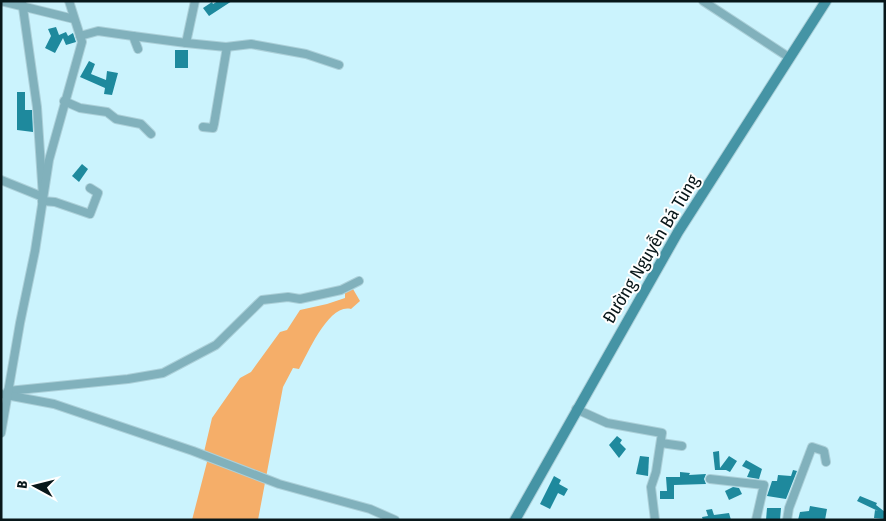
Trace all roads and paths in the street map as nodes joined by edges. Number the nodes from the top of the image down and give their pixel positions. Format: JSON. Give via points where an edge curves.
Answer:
{"nodes":[{"id":1,"x":1,"y":1,"type":"edge"},
{"id":2,"x":69,"y":1,"type":"edge"},
{"id":3,"x":195,"y":1,"type":"edge"},
{"id":4,"x":703,"y":1,"type":"edge"},
{"id":5,"x":826,"y":1,"type":"edge"},
{"id":6,"x":23,"y":4,"type":"edge"},
{"id":7,"x":74,"y":19,"type":"junction"},
{"id":8,"x":80,"y":36,"type":"junction"},
{"id":9,"x":133,"y":36,"type":"junction"},
{"id":10,"x":186,"y":43,"type":"junction"},
{"id":11,"x":227,"y":47,"type":"junction"},
{"id":12,"x":138,"y":49,"type":"dead end"},
{"id":13,"x":790,"y":58,"type":"junction"},
{"id":14,"x":339,"y":65,"type":"dead end"},
{"id":15,"x":64,"y":101,"type":"junction"},
{"id":16,"x":204,"y":127,"type":"dead end"},
{"id":17,"x":151,"y":134,"type":"dead end"},
{"id":18,"x":1,"y":180,"type":"edge"},
{"id":19,"x":90,"y":188,"type":"dead end"},
{"id":20,"x":42,"y":199,"type":"junction"},
{"id":21,"x":358,"y":281,"type":"dead end"},
{"id":22,"x":5,"y":394,"type":"edge"},
{"id":23,"x":578,"y":407,"type":"junction"},
{"id":24,"x":1,"y":433,"type":"edge"},
{"id":25,"x":661,"y":443,"type":"junction"},
{"id":26,"x":682,"y":446,"type":"dead end"},
{"id":27,"x":826,"y":462,"type":"dead end"},
{"id":28,"x":710,"y":479,"type":"dead end"},
{"id":29,"x":395,"y":520,"type":"edge"},
{"id":30,"x":514,"y":520,"type":"edge"},
{"id":31,"x":654,"y":520,"type":"edge"},
{"id":32,"x":756,"y":520,"type":"edge"},
{"id":33,"x":787,"y":520,"type":"edge"}],
"edges":[{"from":1,"to":6,"type":"street"},
{"from":2,"to":7,"type":"street"},
{"from":3,"to":10,"type":"street"},
{"from":4,"to":13,"type":"street"},
{"from":5,"to":13,"type":"main road","name":"Đường Nguyễn Bá Tùng"},
{"from":6,"to":7,"type":"street"},
{"from":6,"to":20,"type":"street","via":[[37,107]]},
{"from":7,"to":8,"type":"street"},
{"from":8,"to":9,"type":"street","via":[[98,31]]},
{"from":8,"to":15,"type":"street","via":[[80,54]]},
{"from":9,"to":10,"type":"street"},
{"from":9,"to":12,"type":"street"},
{"from":10,"to":11,"type":"street"},
{"from":11,"to":14,"type":"street","via":[[251,44],[306,54]]},
{"from":11,"to":16,"type":"street","via":[[213,128]]},
{"from":13,"to":23,"type":"main road","name":"Đường Nguyễn Bá Tùng","via":[[678,232]]},
{"from":15,"to":17,"type":"street","via":[[141,124]]},
{"from":15,"to":20,"type":"street"},
{"from":18,"to":20,"type":"street"},
{"from":19,"to":20,"type":"street","via":[[98,193],[90,214]]},
{"from":20,"to":22,"type":"street","via":[[35,251]]},
{"from":21,"to":22,"type":"street","via":[[341,290],[300,299],[262,300],[216,345],[165,372],[133,379]]},
{"from":22,"to":24,"type":"street"},
{"from":22,"to":29,"type":"street","via":[[54,404],[194,451],[279,484],[370,509]]},
{"from":23,"to":25,"type":"street","via":[[607,423],[662,433]]},
{"from":23,"to":30,"type":"main road","name":"Đường Nguyễn Bá Tùng"},
{"from":25,"to":26,"type":"street"},
{"from":25,"to":31,"type":"street","via":[[651,487]]},
{"from":27,"to":33,"type":"street","via":[[824,452],[812,447]]},
{"from":28,"to":32,"type":"street","via":[[764,485]]}]}
